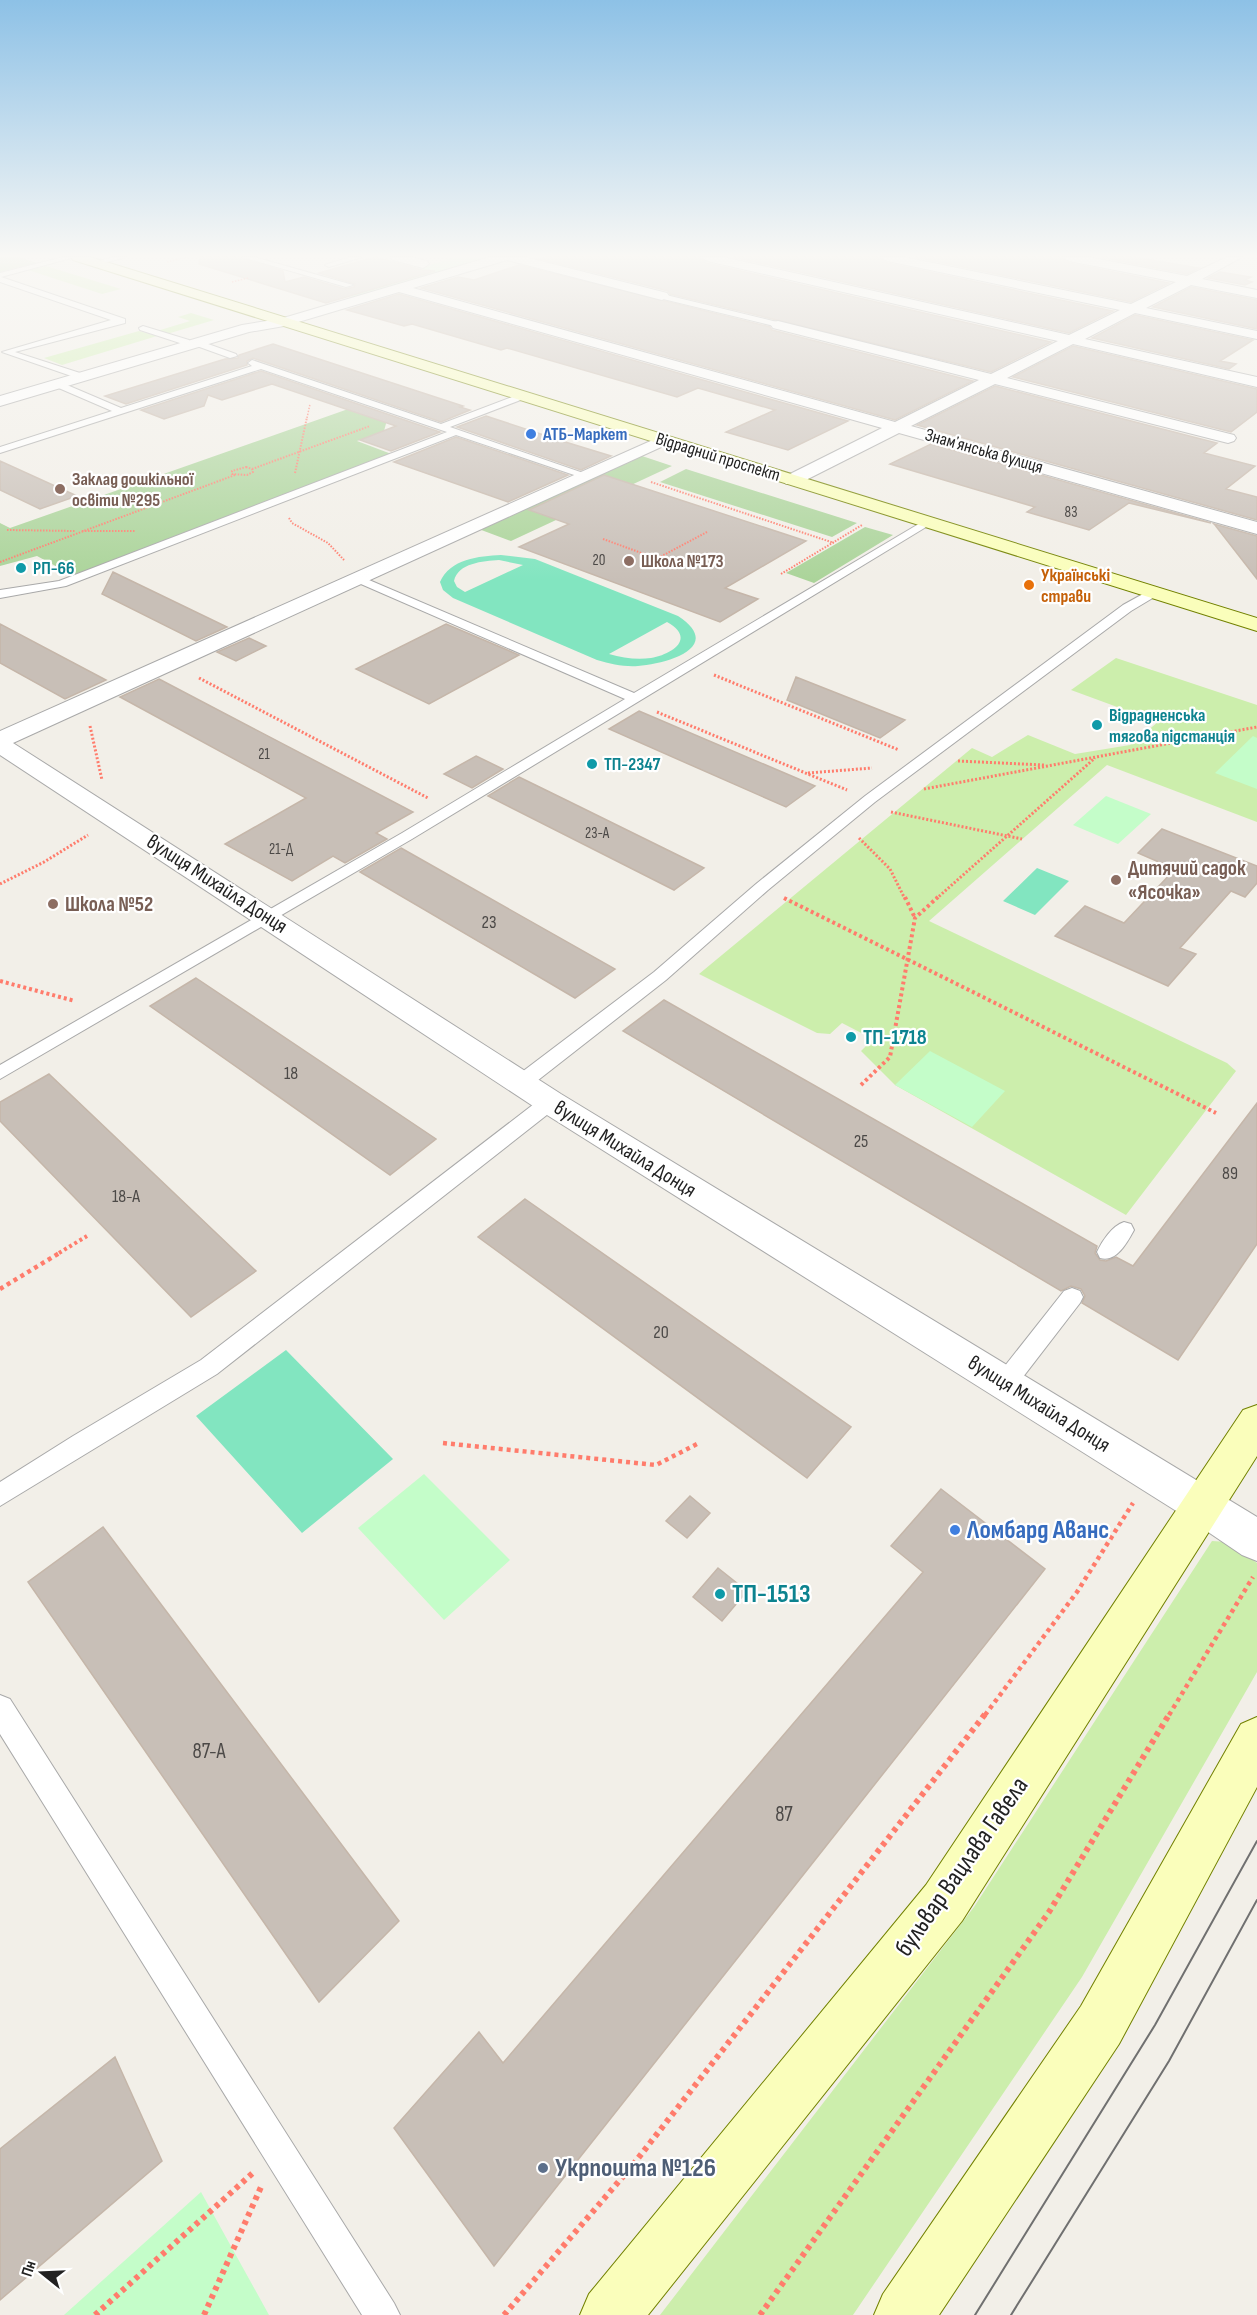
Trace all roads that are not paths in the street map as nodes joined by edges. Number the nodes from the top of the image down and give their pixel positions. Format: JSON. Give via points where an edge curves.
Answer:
{"nodes":[{"id":1,"x":46,"y":365,"type":"edge"},
{"id":2,"x":113,"y":365,"type":"edge"},
{"id":3,"x":119,"y":365,"type":"edge"},
{"id":4,"x":256,"y":365,"type":"edge"},
{"id":5,"x":256,"y":365,"type":"edge"},
{"id":6,"x":423,"y":365,"type":"edge"},
{"id":7,"x":676,"y":365,"type":"edge"},
{"id":8,"x":934,"y":365,"type":"edge"},
{"id":9,"x":1021,"y":365,"type":"edge"},
{"id":10,"x":1181,"y":365,"type":"edge"},
{"id":11,"x":77,"y":375,"type":"junction"},
{"id":12,"x":993,"y":380,"type":"junction"},
{"id":13,"x":1257,"y":382,"type":"edge"},
{"id":14,"x":57,"y":384,"type":"junction"},
{"id":15,"x":523,"y":396,"type":"junction"},
{"id":16,"x":0,"y":399,"type":"edge"},
{"id":17,"x":120,"y":411,"type":"junction"},
{"id":18,"x":441,"y":427,"type":"junction"},
{"id":19,"x":899,"y":427,"type":"junction"},
{"id":20,"x":456,"y":432,"type":"junction"},
{"id":21,"x":1228,"y":438,"type":"dead end"},
{"id":22,"x":664,"y":440,"type":"junction"},
{"id":23,"x":0,"y":450,"type":"edge"},
{"id":24,"x":587,"y":476,"type":"junction"},
{"id":25,"x":792,"y":480,"type":"junction"},
{"id":26,"x":927,"y":522,"type":"junction"},
{"id":27,"x":1257,"y":528,"type":"edge"},
{"id":28,"x":355,"y":581,"type":"junction"},
{"id":29,"x":1152,"y":593,"type":"junction"},
{"id":30,"x":0,"y":594,"type":"edge"},
{"id":31,"x":1257,"y":625,"type":"edge"},
{"id":32,"x":634,"y":698,"type":"junction"},
{"id":33,"x":0,"y":740,"type":"edge"},
{"id":34,"x":0,"y":745,"type":"edge"},
{"id":35,"x":268,"y":917,"type":"junction"},
{"id":36,"x":0,"y":1073,"type":"edge"},
{"id":37,"x":521,"y":1083,"type":"junction"},
{"id":38,"x":550,"y":1102,"type":"junction"},
{"id":39,"x":1124,"y":1230,"type":"dead end"},
{"id":40,"x":1107,"y":1252,"type":"dead end"},
{"id":41,"x":1072,"y":1297,"type":"dead end"},
{"id":42,"x":1005,"y":1383,"type":"junction"},
{"id":43,"x":1257,"y":1422,"type":"edge"},
{"id":44,"x":0,"y":1495,"type":"edge"},
{"id":45,"x":1204,"y":1506,"type":"junction"},
{"id":46,"x":1257,"y":1541,"type":"edge"},
{"id":47,"x":0,"y":1708,"type":"edge"},
{"id":48,"x":1257,"y":1740,"type":"edge"},
{"id":49,"x":382,"y":2315,"type":"edge"},
{"id":50,"x":610,"y":2315,"type":"edge"},
{"id":51,"x":904,"y":2315,"type":"edge"}],
"edges":[{"from":1,"to":11,"type":"lane"},
{"from":2,"to":11,"type":"street"},
{"from":3,"to":14,"type":"street"},
{"from":4,"to":17,"type":"lane"},
{"from":5,"to":18,"type":"lane"},
{"from":6,"to":15,"type":"main road","name":"Відрадний проспект"},
{"from":7,"to":19,"type":"street","name":"Знамʼянська вулиця"},
{"from":8,"to":12,"type":"street"},
{"from":9,"to":12,"type":"street"},
{"from":10,"to":13,"type":"street"},
{"from":11,"to":16,"type":"street"},
{"from":12,"to":19,"type":"street"},
{"from":12,"to":21,"type":"street"},
{"from":14,"to":16,"type":"street"},
{"from":14,"to":17,"type":"lane"},
{"from":15,"to":18,"type":"lane"},
{"from":15,"to":22,"type":"main road","name":"Відрадний проспект"},
{"from":17,"to":23,"type":"lane"},
{"from":18,"to":20,"type":"lane"},
{"from":19,"to":25,"type":"street"},
{"from":19,"to":27,"type":"street","name":"Знамʼянська вулиця"},
{"from":20,"to":24,"type":"lane"},
{"from":20,"to":30,"type":"lane","via":[[62,584]]},
{"from":22,"to":24,"type":"street"},
{"from":22,"to":25,"type":"main road","name":"Відрадний проспект"},
{"from":24,"to":28,"type":"street"},
{"from":25,"to":26,"type":"main road","name":"Відрадний проспект"},
{"from":26,"to":29,"type":"main road","name":"Відрадний проспект"},
{"from":26,"to":32,"type":"lane"},
{"from":28,"to":32,"type":"lane"},
{"from":28,"to":33,"type":"street"},
{"from":29,"to":31,"type":"main road","name":"Відрадний проспект"},
{"from":29,"to":37,"type":"lane","via":[[861,806],[660,976]]},
{"from":32,"to":35,"type":"lane"},
{"from":34,"to":35,"type":"street","name":"вулиця Михайла Донця"},
{"from":35,"to":36,"type":"lane"},
{"from":35,"to":37,"type":"street","name":"вулиця Михайла Донця"},
{"from":37,"to":38,"type":"street","name":"вулиця Михайла Донця"},
{"from":38,"to":42,"type":"street","name":"вулиця Михайла Донця"},
{"from":38,"to":44,"type":"lane","via":[[209,1367]]},
{"from":39,"to":40,"type":"lane"},
{"from":41,"to":42,"type":"lane"},
{"from":42,"to":45,"type":"street","name":"вулиця Михайла Донця"},
{"from":43,"to":45,"type":"main road","name":"бульвар Вацлава Гавела"},
{"from":45,"to":46,"type":"street","name":"вулиця Михайла Донця"},
{"from":45,"to":50,"type":"main road","name":"бульвар Вацлава Гавела","via":[[944,1903]]},
{"from":47,"to":49,"type":"lane"},
{"from":48,"to":51,"type":"main road","via":[[1100,2025]]}]}
